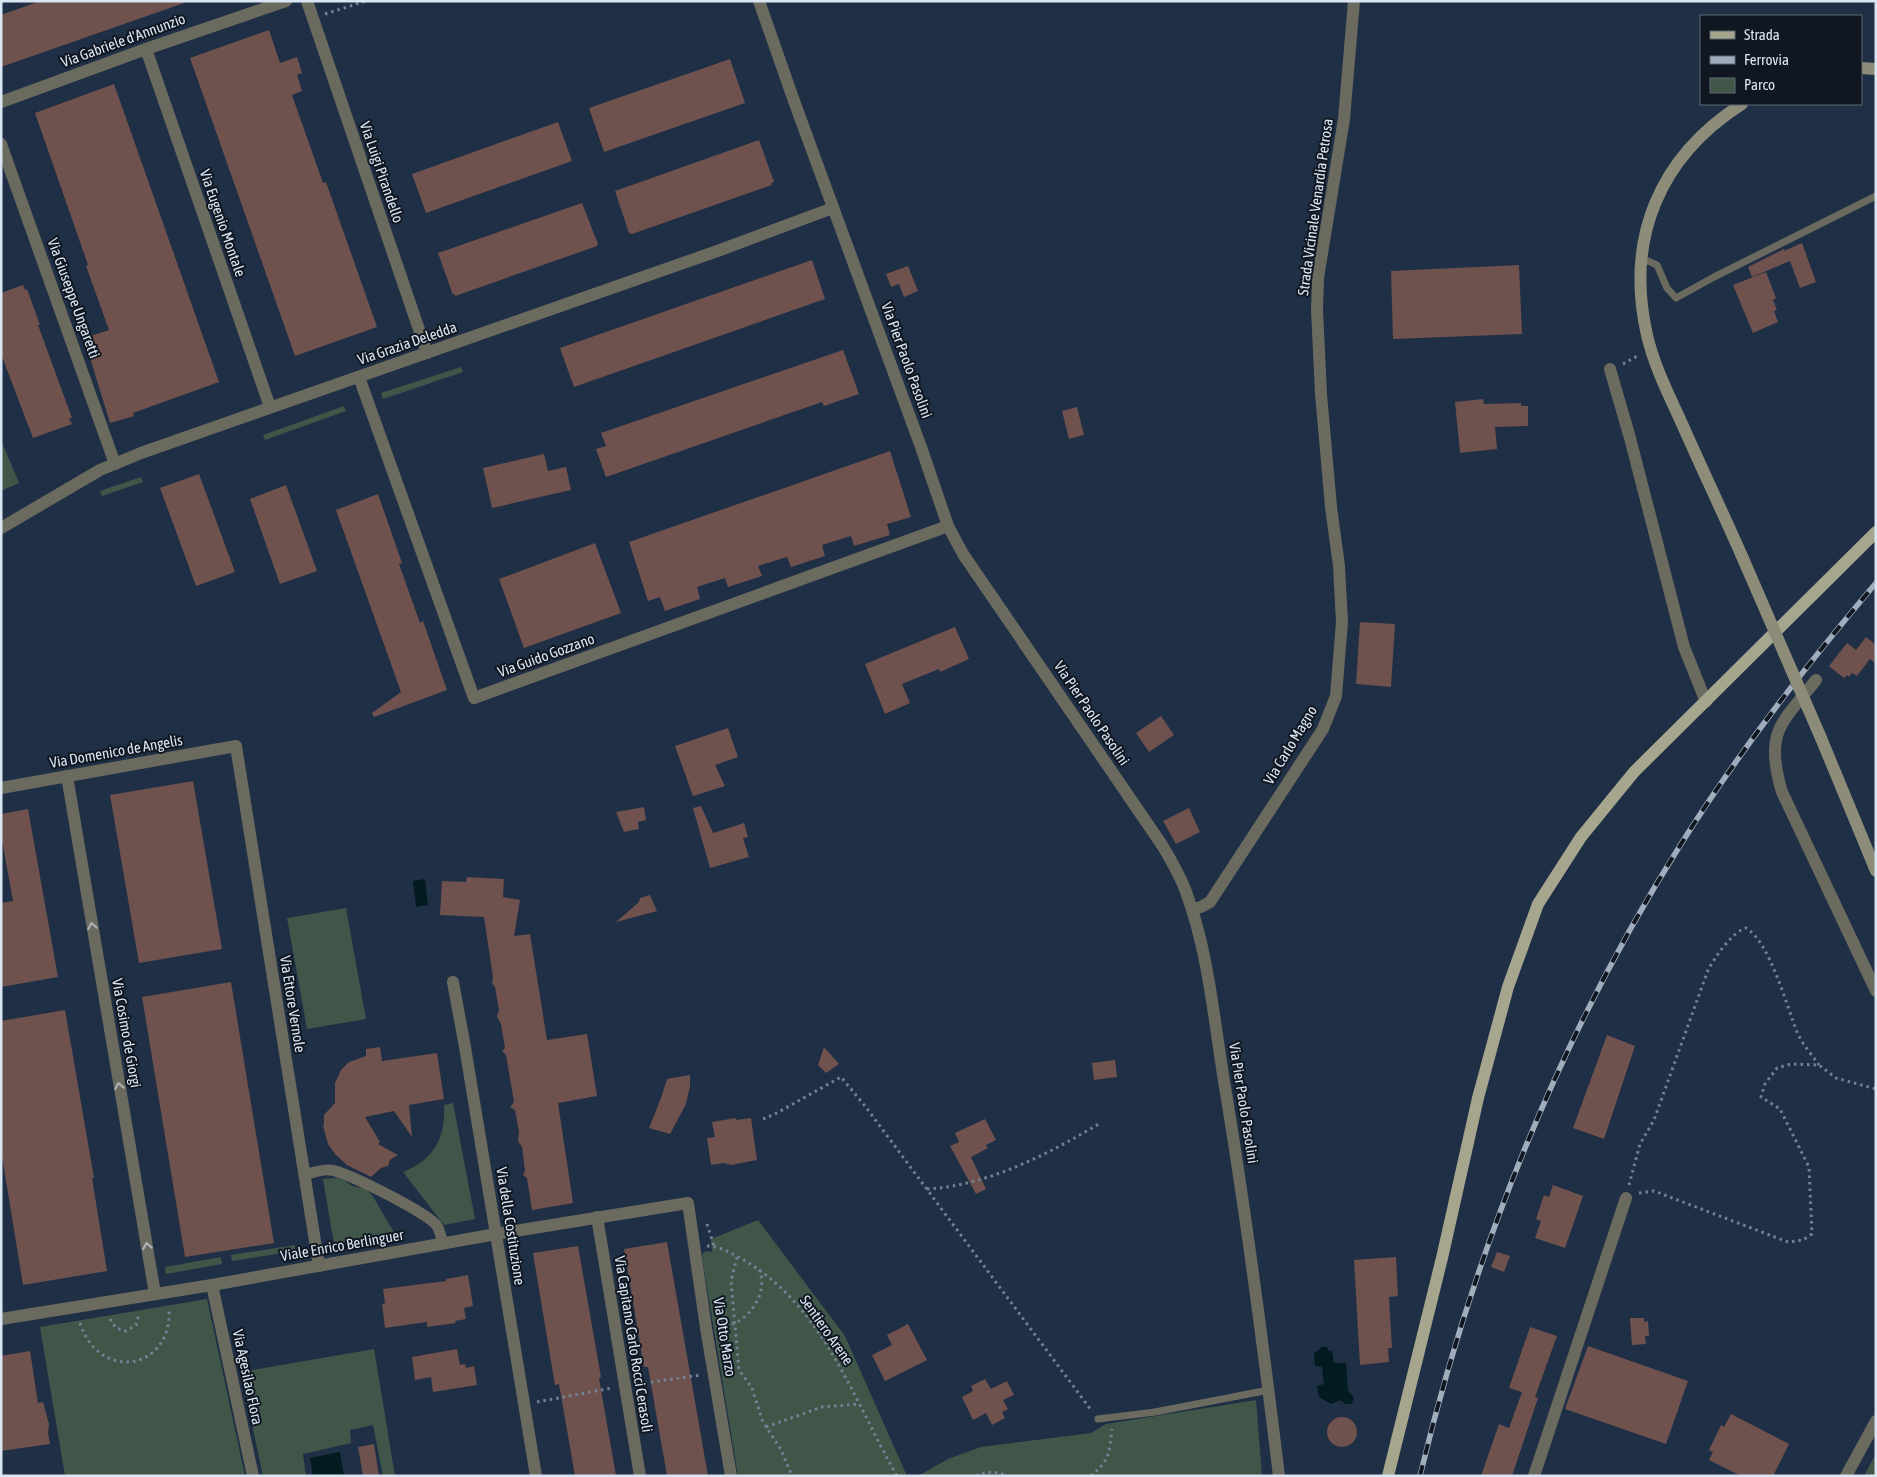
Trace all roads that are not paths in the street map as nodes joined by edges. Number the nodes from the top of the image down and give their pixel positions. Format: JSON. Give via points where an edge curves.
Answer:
{"nodes":[{"id":1,"x":286,"y":1,"type":"edge"},
{"id":2,"x":307,"y":1,"type":"edge"},
{"id":3,"x":759,"y":1,"type":"edge"},
{"id":4,"x":1354,"y":1,"type":"edge"},
{"id":5,"x":146,"y":49,"type":"junction"},
{"id":6,"x":1862,"y":68,"type":"edge"},
{"id":7,"x":1876,"y":69,"type":"edge"},
{"id":8,"x":1,"y":102,"type":"edge"},
{"id":9,"x":1741,"y":105,"type":"edge"},
{"id":10,"x":1,"y":144,"type":"edge"},
{"id":11,"x":1876,"y":196,"type":"edge"},
{"id":12,"x":834,"y":208,"type":"junction"},
{"id":13,"x":1641,"y":258,"type":"junction"},
{"id":14,"x":426,"y":354,"type":"junction"},
{"id":15,"x":1610,"y":370,"type":"road end"},
{"id":16,"x":358,"y":377,"type":"junction"},
{"id":17,"x":270,"y":407,"type":"junction"},
{"id":18,"x":115,"y":464,"type":"junction"},
{"id":19,"x":1331,"y":506,"type":"joint"},
{"id":20,"x":948,"y":526,"type":"junction"},
{"id":21,"x":1,"y":528,"type":"edge"},
{"id":22,"x":1876,"y":532,"type":"edge"},
{"id":23,"x":1816,"y":680,"type":"dead end"},
{"id":24,"x":1706,"y":702,"type":"junction"},
{"id":25,"x":236,"y":746,"type":"joint"},
{"id":26,"x":67,"y":776,"type":"junction"},
{"id":27,"x":1,"y":788,"type":"edge"},
{"id":28,"x":1876,"y":871,"type":"edge"},
{"id":29,"x":1192,"y":909,"type":"junction"},
{"id":30,"x":453,"y":982,"type":"dead end"},
{"id":31,"x":1876,"y":991,"type":"edge"},
{"id":32,"x":304,"y":1175,"type":"junction"},
{"id":33,"x":1624,"y":1202,"type":"road end"},
{"id":34,"x":688,"y":1203,"type":"joint"},
{"id":35,"x":597,"y":1217,"type":"junction"},
{"id":36,"x":496,"y":1234,"type":"junction"},
{"id":37,"x":443,"y":1244,"type":"junction"},
{"id":38,"x":318,"y":1266,"type":"junction"},
{"id":39,"x":212,"y":1285,"type":"junction"},
{"id":40,"x":155,"y":1294,"type":"junction"},
{"id":41,"x":1,"y":1319,"type":"edge"},
{"id":42,"x":1269,"y":1390,"type":"junction"},
{"id":43,"x":1098,"y":1419,"type":"road end"},
{"id":44,"x":1876,"y":1421,"type":"edge"},
{"id":45,"x":253,"y":1476,"type":"edge"},
{"id":46,"x":536,"y":1476,"type":"edge"},
{"id":47,"x":640,"y":1476,"type":"edge"},
{"id":48,"x":731,"y":1476,"type":"edge"},
{"id":49,"x":1279,"y":1476,"type":"edge"},
{"id":50,"x":1388,"y":1476,"type":"edge"},
{"id":51,"x":1534,"y":1476,"type":"edge"},
{"id":52,"x":1846,"y":1476,"type":"edge"}],
"edges":[{"from":1,"to":5,"type":"street","name":"Via Gabriele d'Annunzio"},
{"from":2,"to":14,"type":"street","name":"Via Luigi Pirandello"},
{"from":3,"to":12,"type":"street","name":"Via Pier Paolo Pasolini"},
{"from":4,"to":19,"type":"street","name":"Strada Vicinale Venardia Petrosa","via":[[1344,119],[1317,294]]},
{"from":5,"to":8,"type":"street","name":"Via Gabriele d'Annunzio"},
{"from":5,"to":17,"type":"street","name":"Via Eugenio Montale"},
{"from":6,"to":7,"type":"main road"},
{"from":9,"to":13,"type":"main road","via":[[1702,135],[1669,177],[1650,212]]},
{"from":10,"to":18,"type":"street","name":"Via Giuseppe Ungaretti"},
{"from":11,"to":13,"type":"lane","via":[[1676,298],[1667,288],[1657,265]]},
{"from":12,"to":14,"type":"street","name":"Via Grazia Deledda"},
{"from":12,"to":20,"type":"street","name":"Via Pier Paolo Pasolini"},
{"from":13,"to":28,"type":"main road","bridge":true,"via":[[1640,290],[1651,349]]},
{"from":14,"to":16,"type":"street","name":"Via Grazia Deledda"},
{"from":15,"to":24,"type":"street","via":[[1684,648]]},
{"from":16,"to":17,"type":"street","name":"Via Grazia Deledda"},
{"from":16,"to":20,"type":"street","name":"Via Guido Gozzano","via":[[474,698]]},
{"from":17,"to":18,"type":"street","name":"Via Grazia Deledda"},
{"from":18,"to":21,"type":"street","name":"Via Grazia Deledda"},
{"from":19,"to":29,"type":"street","name":"Via Carlo Magno","via":[[1342,622],[1336,696],[1322,729],[1210,902]]},
{"from":20,"to":29,"type":"street","name":"Via Pier Paolo Pasolini","via":[[1162,845],[1177,870]]},
{"from":22,"to":24,"type":"main road"},
{"from":23,"to":31,"type":"street","via":[[1780,727],[1775,738],[1775,768],[1782,792]]},
{"from":24,"to":50,"type":"main road","via":[[1634,772],[1581,837],[1538,904],[1508,987],[1478,1098]]},
{"from":25,"to":26,"type":"street","name":"Via Domenico de Angelis"},
{"from":25,"to":32,"type":"street","name":"Via Ettore Vernole"},
{"from":26,"to":27,"type":"street","name":"Via Domenico de Angelis"},
{"from":40,"to":26,"type":"street","name":"Via Cosimo de Giorgi","one_way":true},
{"from":29,"to":42,"type":"street","name":"Via Pier Paolo Pasolini","via":[[1206,969],[1230,1114]]},
{"from":30,"to":36,"type":"street","name":"Via della Costituzione"},
{"from":32,"to":37,"type":"street","via":[[329,1170],[338,1172],[390,1197],[430,1218],[437,1226]]},
{"from":32,"to":38,"type":"street","name":"Via Ettore Vernole"},
{"from":33,"to":51,"type":"street"},
{"from":34,"to":35,"type":"street","name":"Viale Enrico Berlinguer"},
{"from":34,"to":48,"type":"street","name":"Via Otto Marzo"},
{"from":35,"to":36,"type":"street","name":"Viale Enrico Berlinguer"},
{"from":35,"to":47,"type":"street","name":"Via Capitano Carlo Rocci Cerasoli"},
{"from":36,"to":37,"type":"street","name":"Viale Enrico Berlinguer"},
{"from":36,"to":46,"type":"street","name":"Via della Costituzione"},
{"from":37,"to":38,"type":"street","name":"Viale Enrico Berlinguer"},
{"from":38,"to":39,"type":"street","name":"Viale Enrico Berlinguer"},
{"from":39,"to":40,"type":"street","name":"Viale Enrico Berlinguer"},
{"from":39,"to":45,"type":"street","name":"Via Agesilao Flora"},
{"from":40,"to":41,"type":"street","name":"Viale Enrico Berlinguer"},
{"from":42,"to":43,"type":"lane"},
{"from":42,"to":49,"type":"street","name":"Via Pier Paolo Pasolini"},
{"from":44,"to":52,"type":"street"}]}
